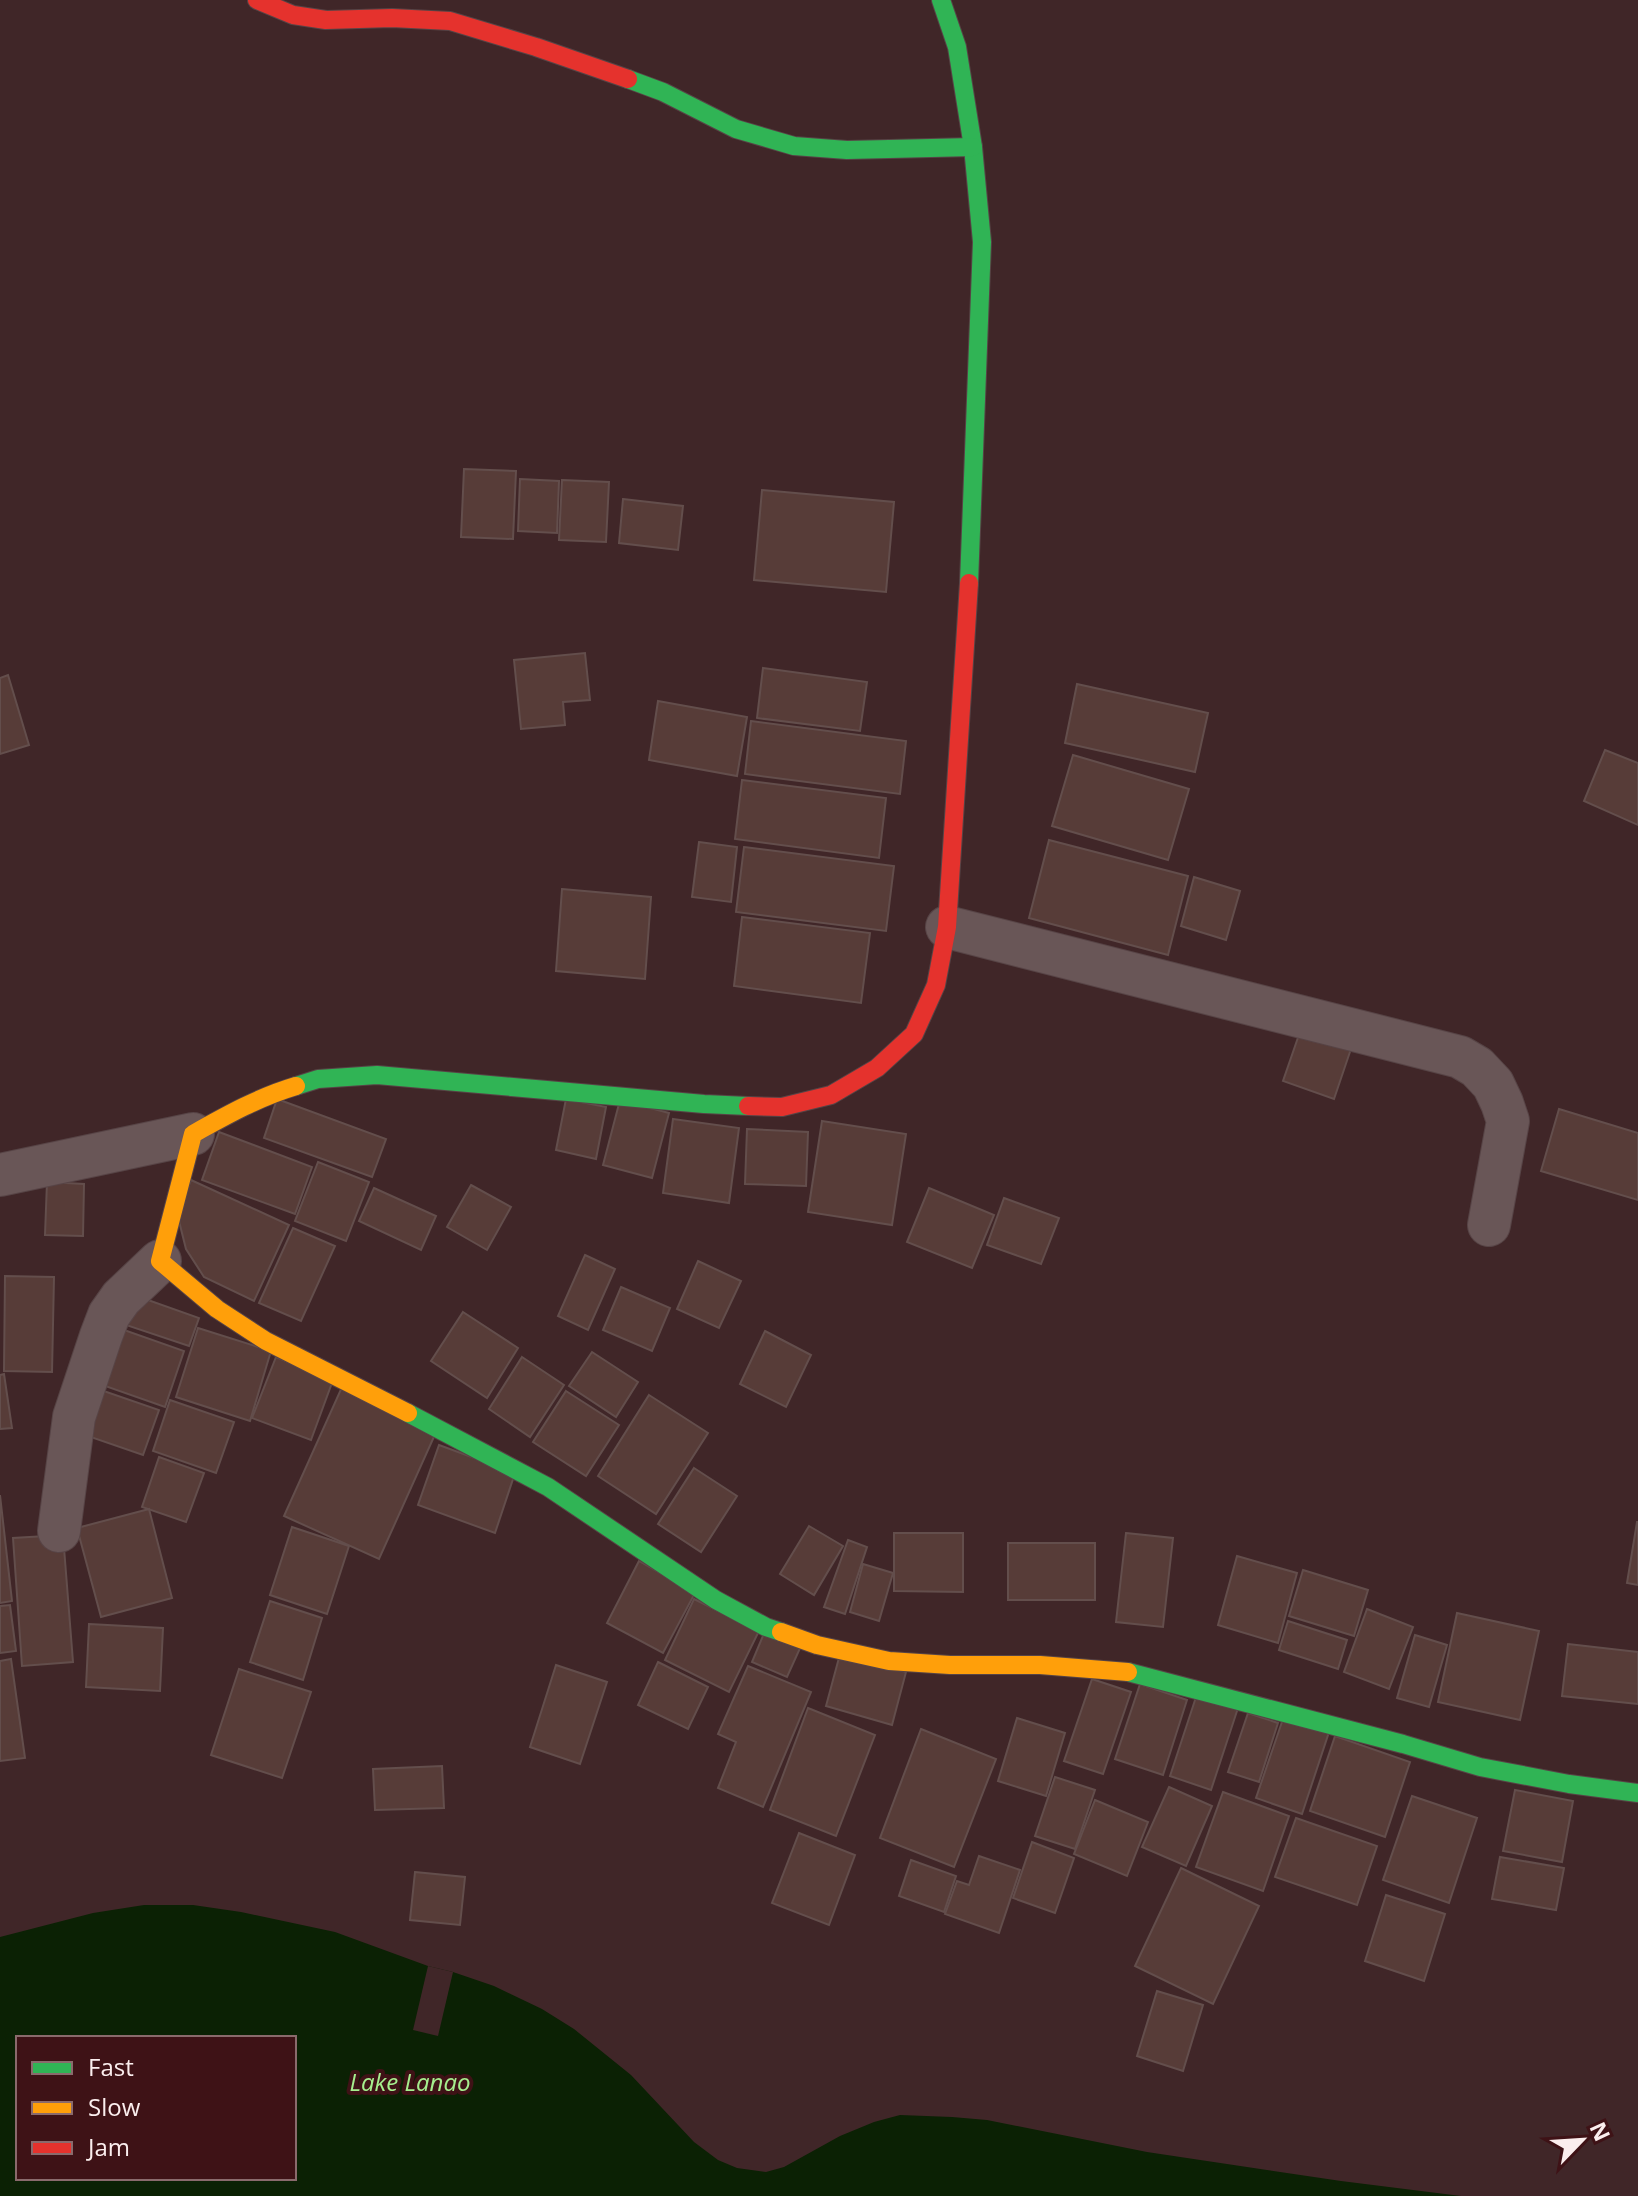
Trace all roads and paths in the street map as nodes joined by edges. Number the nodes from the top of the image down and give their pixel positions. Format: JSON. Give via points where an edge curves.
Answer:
{"nodes":[{"id":1,"x":257,"y":0,"type":"edge"},
{"id":2,"x":941,"y":0,"type":"edge"},
{"id":3,"x":973,"y":147,"type":"junction"},
{"id":4,"x":947,"y":927,"type":"junction"},
{"id":5,"x":193,"y":1134,"type":"junction"},
{"id":6,"x":0,"y":1175,"type":"edge"},
{"id":7,"x":1489,"y":1225,"type":"dead end"},
{"id":8,"x":160,"y":1261,"type":"junction"},
{"id":9,"x":59,"y":1531,"type":"dead end"},
{"id":10,"x":1638,"y":1793,"type":"edge"}],
"edges":[{"from":1,"to":3,"type":"street","via":[[293,15],[326,20],[450,21],[607,71],[736,129],[794,146]]},
{"from":2,"to":3,"type":"street","via":[[957,47]]},
{"from":3,"to":4,"type":"street","via":[[982,242],[968,619]]},
{"from":4,"to":5,"type":"street","via":[[936,985],[914,1034],[877,1068],[831,1095],[782,1107],[704,1104],[377,1075],[318,1079],[272,1093]]},
{"from":4,"to":7,"type":"street","via":[[1460,1057],[1493,1084],[1508,1121]]},
{"from":5,"to":6,"type":"street"},
{"from":5,"to":8,"type":"street"},
{"from":8,"to":9,"type":"street","via":[[121,1298],[101,1336],[74,1417]]},
{"from":8,"to":10,"type":"street","via":[[266,1341],[548,1487],[716,1600],[766,1627],[889,1661],[1123,1671],[1480,1767]]}]}
